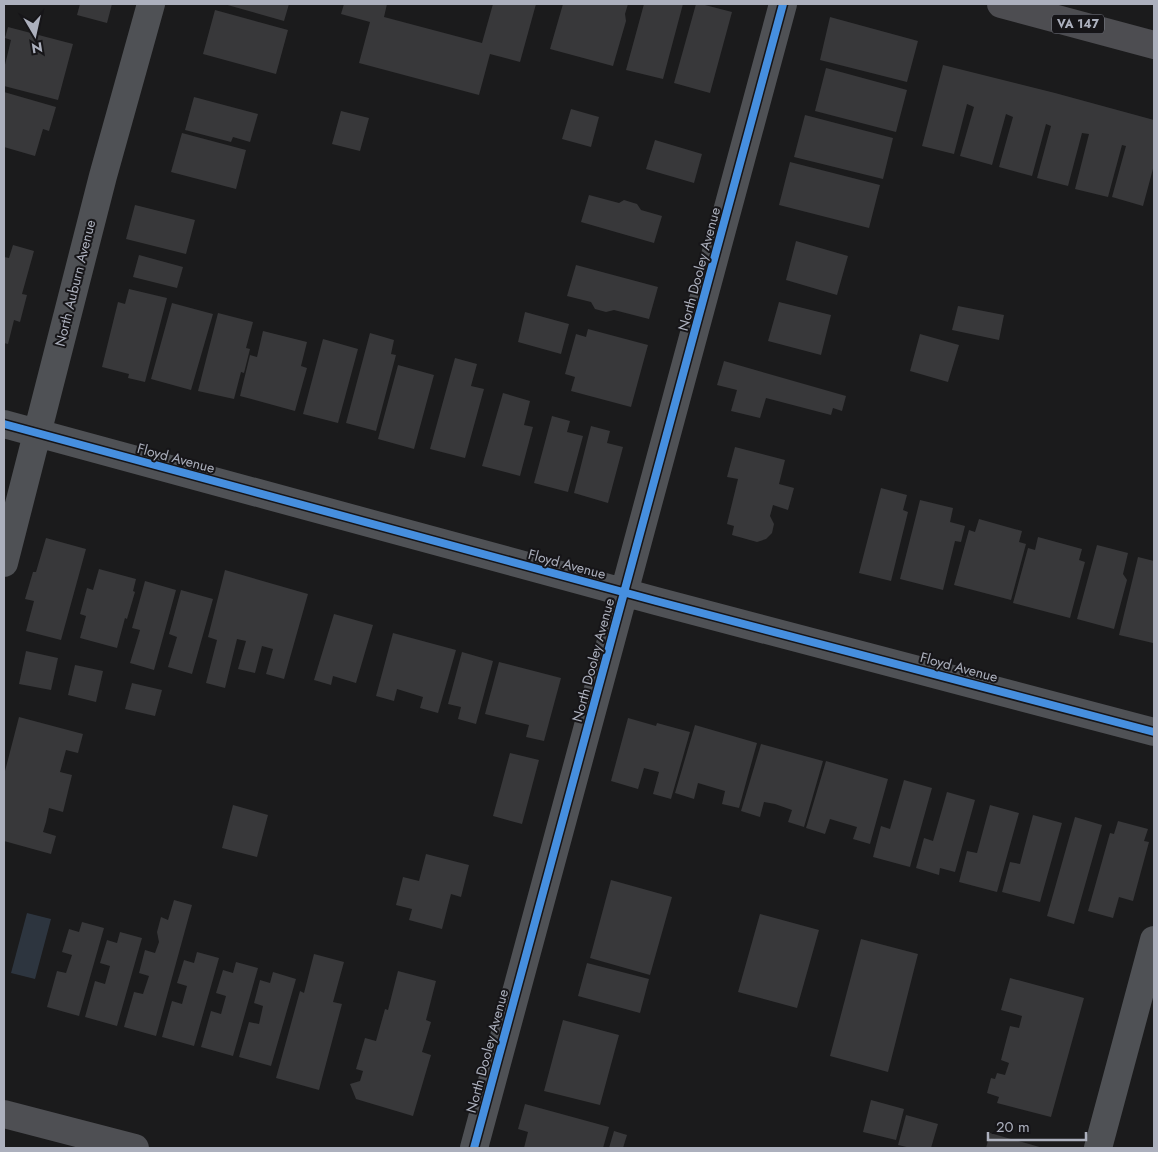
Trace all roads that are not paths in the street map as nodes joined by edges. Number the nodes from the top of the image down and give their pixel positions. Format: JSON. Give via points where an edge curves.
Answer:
{"nodes":[{"id":1,"x":151,"y":4,"type":"edge"},
{"id":2,"x":783,"y":4,"type":"edge"},
{"id":3,"x":1002,"y":4,"type":"edge"},
{"id":4,"x":1154,"y":45,"type":"edge"},
{"id":5,"x":4,"y":424,"type":"edge"},
{"id":6,"x":37,"y":433,"type":"junction"},
{"id":7,"x":4,"y":563,"type":"edge"},
{"id":8,"x":625,"y":592,"type":"junction"},
{"id":9,"x":1154,"y":732,"type":"edge"},
{"id":10,"x":1154,"y":940,"type":"edge"},
{"id":11,"x":4,"y":1114,"type":"edge"},
{"id":12,"x":96,"y":1143,"type":"edge"},
{"id":13,"x":135,"y":1148,"type":"edge"},
{"id":14,"x":474,"y":1148,"type":"edge"},
{"id":15,"x":1098,"y":1148,"type":"edge"}],
"edges":[{"from":1,"to":6,"type":"street","name":"North Auburn Avenue"},
{"from":2,"to":8,"type":"street","name":"North Dooley Avenue"},
{"from":3,"to":4,"type":"main road","number":"VA 147"},
{"from":5,"to":6,"type":"street","name":"Floyd Avenue"},
{"from":6,"to":7,"type":"street","name":"North Auburn Avenue"},
{"from":6,"to":8,"type":"street","name":"Floyd Avenue"},
{"from":8,"to":9,"type":"street","name":"Floyd Avenue"},
{"from":8,"to":14,"type":"street","name":"North Dooley Avenue"},
{"from":10,"to":15,"type":"street"},
{"from":11,"to":12,"type":"main road"},
{"from":12,"to":13,"type":"main road"}]}
